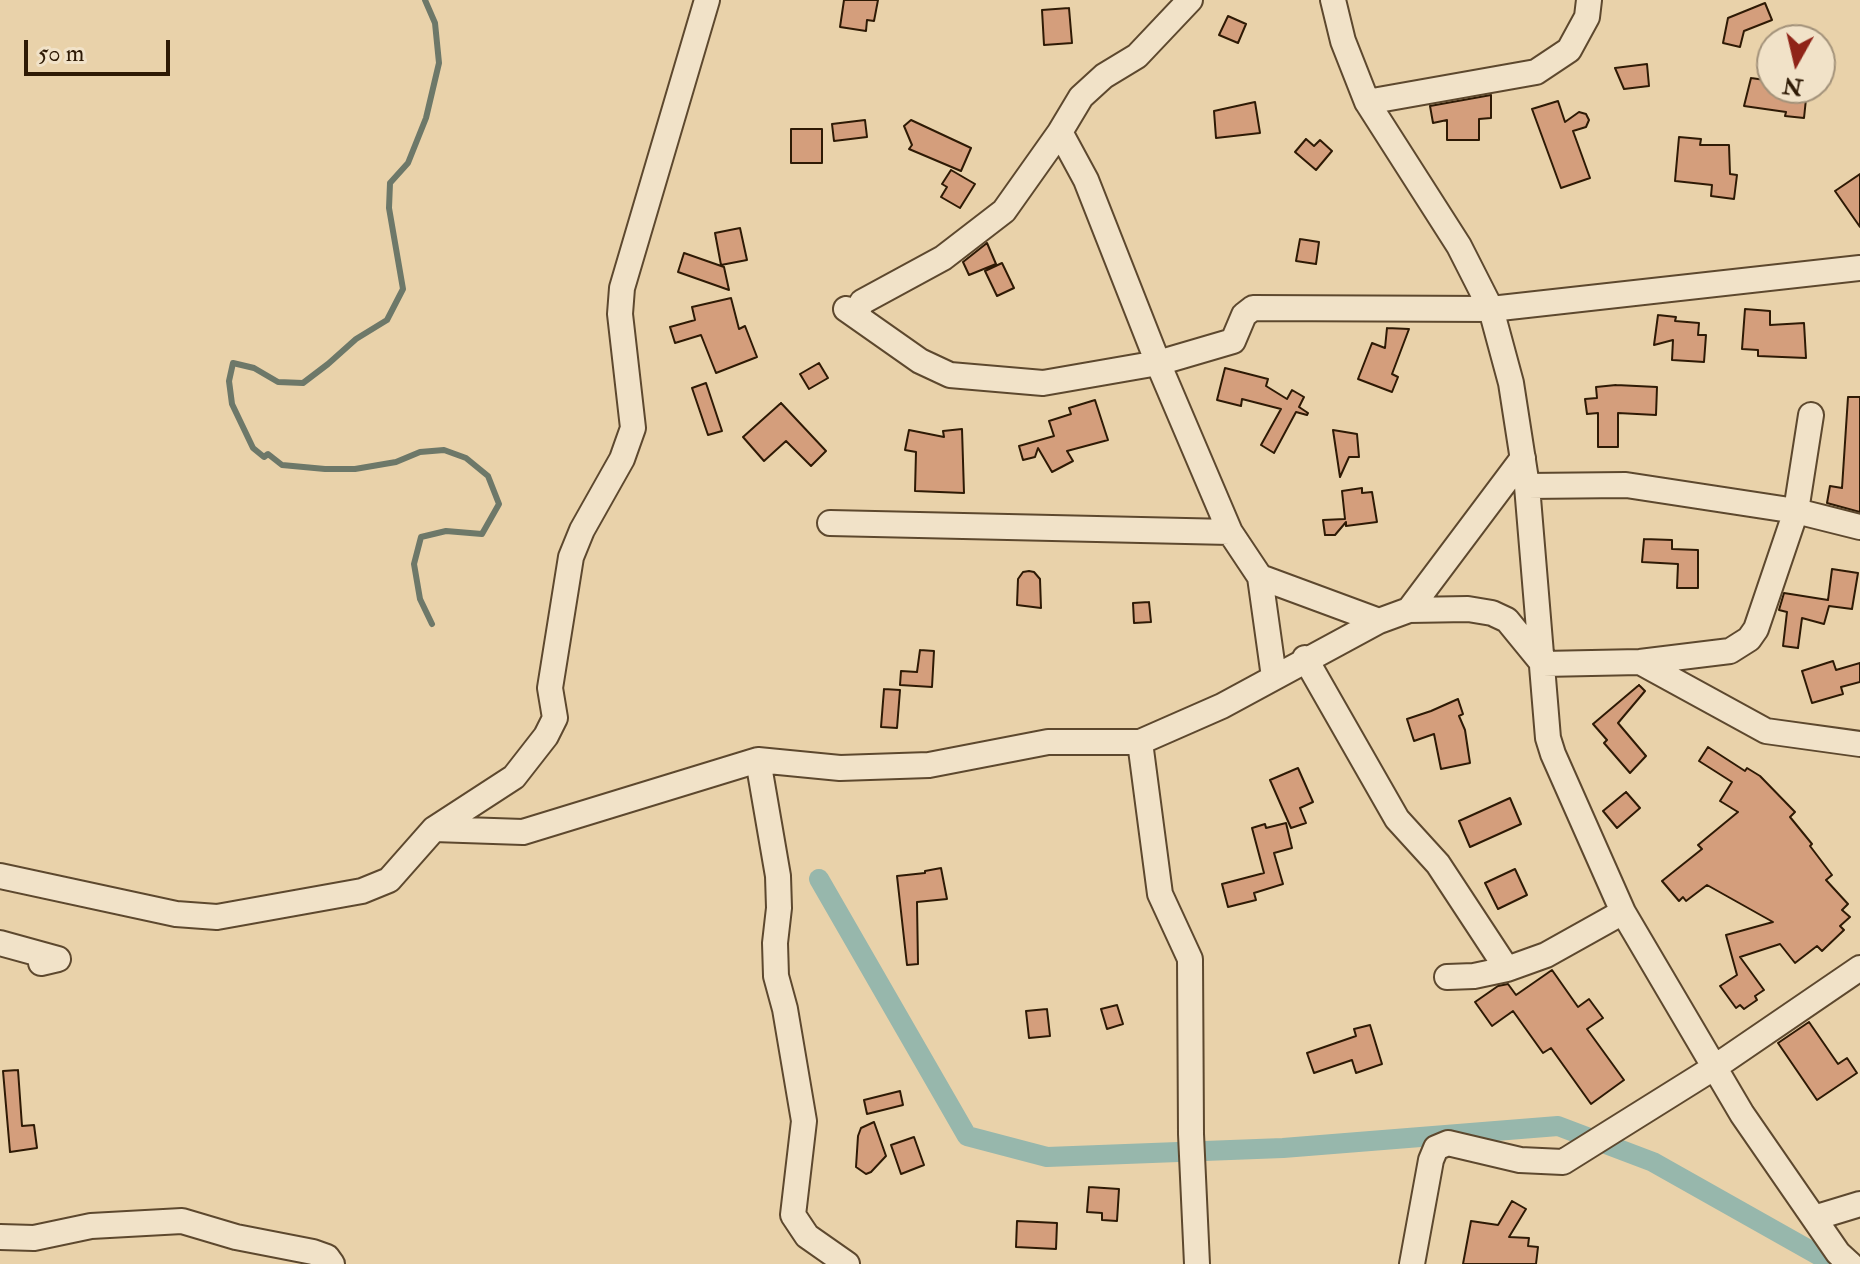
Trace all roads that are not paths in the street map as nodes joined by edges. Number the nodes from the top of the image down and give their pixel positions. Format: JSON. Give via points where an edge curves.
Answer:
{"nodes":[{"id":1,"x":707,"y":0,"type":"edge"},
{"id":2,"x":1190,"y":0,"type":"edge"},
{"id":3,"x":1333,"y":0,"type":"edge"},
{"id":4,"x":1589,"y":0,"type":"edge"},
{"id":5,"x":1367,"y":102,"type":"junction"},
{"id":6,"x":1060,"y":132,"type":"junction"},
{"id":7,"x":1860,"y":268,"type":"edge"},
{"id":8,"x":1491,"y":309,"type":"junction"},
{"id":9,"x":1158,"y":363,"type":"junction"},
{"id":10,"x":1811,"y":415,"type":"dead end"},
{"id":11,"x":1523,"y":458,"type":"junction"},
{"id":12,"x":1527,"y":486,"type":"junction"},
{"id":13,"x":1796,"y":511,"type":"junction"},
{"id":14,"x":830,"y":523,"type":"dead end"},
{"id":15,"x":1860,"y":527,"type":"edge"},
{"id":16,"x":1230,"y":532,"type":"junction"},
{"id":17,"x":1260,"y":577,"type":"junction"},
{"id":18,"x":1409,"y":610,"type":"junction"},
{"id":19,"x":1379,"y":621,"type":"junction"},
{"id":20,"x":1305,"y":658,"type":"junction"},
{"id":21,"x":1640,"y":662,"type":"junction"},
{"id":22,"x":1543,"y":664,"type":"junction"},
{"id":23,"x":1274,"y":677,"type":"junction"},
{"id":24,"x":1140,"y":742,"type":"junction"},
{"id":25,"x":1860,"y":744,"type":"edge"},
{"id":26,"x":758,"y":760,"type":"junction"},
{"id":27,"x":434,"y":829,"type":"junction"},
{"id":28,"x":0,"y":876,"type":"edge"},
{"id":29,"x":1623,"y":912,"type":"junction"},
{"id":30,"x":0,"y":943,"type":"edge"},
{"id":31,"x":41,"y":963,"type":"dead end"},
{"id":32,"x":1860,"y":968,"type":"edge"},
{"id":33,"x":1507,"y":969,"type":"junction"},
{"id":34,"x":1447,"y":977,"type":"dead end"},
{"id":35,"x":1715,"y":1067,"type":"junction"},
{"id":36,"x":1860,"y":1204,"type":"edge"},
{"id":37,"x":1814,"y":1218,"type":"junction"},
{"id":38,"x":0,"y":1237,"type":"edge"},
{"id":39,"x":332,"y":1264,"type":"edge"},
{"id":40,"x":847,"y":1264,"type":"edge"},
{"id":41,"x":1197,"y":1264,"type":"edge"},
{"id":42,"x":1412,"y":1264,"type":"edge"},
{"id":43,"x":1850,"y":1264,"type":"edge"}],
"edges":[{"from":1,"to":27,"type":"street","via":[[622,288],[620,314],[633,428],[571,557],[550,688],[555,718],[514,777]]},
{"from":2,"to":6,"type":"street","via":[[1137,56],[1081,97]]},
{"from":3,"to":5,"type":"street"},
{"from":4,"to":5,"type":"street","via":[[1587,17],[1569,50],[1536,72]]},
{"from":5,"to":8,"type":"street","via":[[1459,246]]},
{"from":6,"to":9,"type":"street","via":[[1086,180]]},
{"from":6,"to":9,"type":"street","via":[[997,217],[943,258],[862,302],[857,313],[846,309],[920,361],[950,375],[1043,383]]},
{"from":7,"to":8,"type":"street"},
{"from":8,"to":9,"type":"street","via":[[1253,308],[1244,315],[1233,341]]},
{"from":8,"to":11,"type":"street","via":[[1511,383]]},
{"from":9,"to":16,"type":"street"},
{"from":10,"to":13,"type":"street"},
{"from":11,"to":12,"type":"street"},
{"from":11,"to":18,"type":"street"},
{"from":12,"to":13,"type":"street","via":[[1626,485]]},
{"from":12,"to":22,"type":"street"},
{"from":13,"to":15,"type":"street"},
{"from":13,"to":21,"type":"street","via":[[1749,639],[1730,651]]},
{"from":14,"to":16,"type":"street"},
{"from":16,"to":17,"type":"street"},
{"from":17,"to":19,"type":"street"},
{"from":17,"to":23,"type":"street"},
{"from":18,"to":19,"type":"street"},
{"from":18,"to":22,"type":"street","via":[[1492,613],[1507,620]]},
{"from":19,"to":20,"type":"street"},
{"from":20,"to":23,"type":"street"},
{"from":20,"to":33,"type":"street","via":[[1397,819],[1438,864]]},
{"from":21,"to":22,"type":"street"},
{"from":21,"to":25,"type":"street","via":[[1766,731]]},
{"from":22,"to":29,"type":"street","via":[[1553,754]]},
{"from":23,"to":24,"type":"street"},
{"from":24,"to":26,"type":"street","via":[[1048,742],[929,765],[840,768]]},
{"from":24,"to":41,"type":"street","via":[[1160,894],[1190,959]]},
{"from":26,"to":27,"type":"street","via":[[523,832]]},
{"from":26,"to":40,"type":"street","via":[[778,876],[776,976],[804,1121],[793,1215],[807,1236]]},
{"from":27,"to":28,"type":"street","via":[[389,880],[376,886],[217,917],[176,914]]},
{"from":29,"to":33,"type":"street","via":[[1546,955]]},
{"from":29,"to":35,"type":"street"},
{"from":30,"to":31,"type":"street","via":[[58,959]]},
{"from":32,"to":35,"type":"street"},
{"from":33,"to":34,"type":"street"},
{"from":35,"to":37,"type":"street"},
{"from":35,"to":42,"type":"street","via":[[1563,1162],[1520,1160],[1448,1143],[1436,1148]]},
{"from":36,"to":37,"type":"street"},
{"from":37,"to":43,"type":"street"},
{"from":38,"to":39,"type":"street","via":[[182,1221],[313,1252]]}]}
